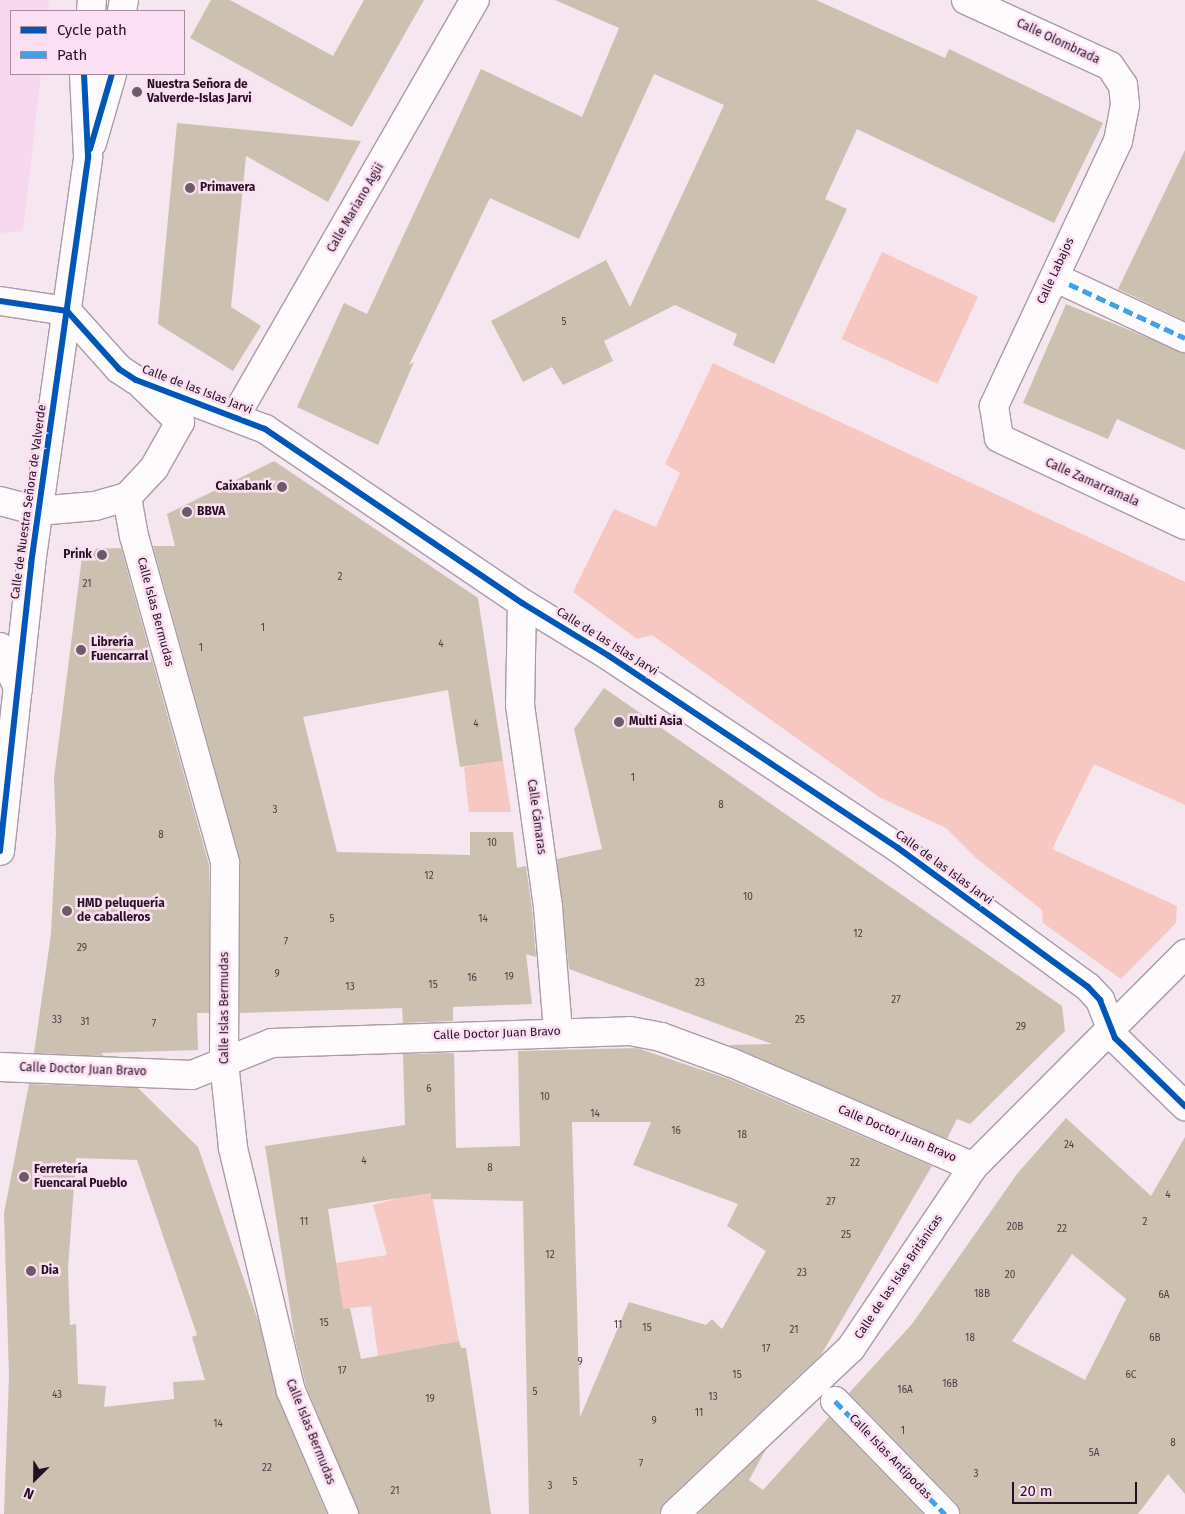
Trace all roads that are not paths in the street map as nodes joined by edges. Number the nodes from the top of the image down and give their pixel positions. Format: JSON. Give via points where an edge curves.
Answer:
{"nodes":[{"id":1,"x":475,"y":0,"type":"edge"},
{"id":2,"x":966,"y":0,"type":"edge"},
{"id":3,"x":84,"y":75,"type":"edge"},
{"id":4,"x":112,"y":75,"type":"edge"},
{"id":5,"x":1125,"y":105,"type":"joint"},
{"id":6,"x":88,"y":156,"type":"junction"},
{"id":7,"x":1070,"y":284,"type":"dead end"},
{"id":8,"x":0,"y":301,"type":"edge"},
{"id":9,"x":67,"y":311,"type":"junction"},
{"id":10,"x":1185,"y":338,"type":"edge"},
{"id":11,"x":136,"y":380,"type":"junction"},
{"id":12,"x":236,"y":416,"type":"junction"},
{"id":13,"x":999,"y":438,"type":"joint"},
{"id":14,"x":127,"y":497,"type":"junction"},
{"id":15,"x":0,"y":501,"type":"edge"},
{"id":16,"x":38,"y":511,"type":"junction"},
{"id":17,"x":1185,"y":525,"type":"edge"},
{"id":18,"x":522,"y":603,"type":"junction"},
{"id":19,"x":0,"y":647,"type":"edge"},
{"id":20,"x":18,"y":688,"type":"junction"},
{"id":21,"x":6,"y":740,"type":"edge"},
{"id":22,"x":0,"y":851,"type":"edge"},
{"id":23,"x":1185,"y":954,"type":"edge"},
{"id":24,"x":1108,"y":1028,"type":"junction"},
{"id":25,"x":558,"y":1032,"type":"junction"},
{"id":26,"x":224,"y":1062,"type":"junction"},
{"id":27,"x":0,"y":1067,"type":"edge"},
{"id":28,"x":1185,"y":1106,"type":"edge"},
{"id":29,"x":973,"y":1167,"type":"junction"},
{"id":30,"x":835,"y":1401,"type":"dead end"},
{"id":31,"x":344,"y":1514,"type":"edge"},
{"id":32,"x":675,"y":1514,"type":"edge"},
{"id":33,"x":945,"y":1514,"type":"edge"}],
"edges":[{"from":1,"to":12,"type":"street","name":"Calle Mariano Agüi"},
{"from":2,"to":5,"type":"street","name":"Calle Olombrada","via":[[1110,66],[1123,85]]},
{"from":3,"to":6,"type":"street","name":"Calle de Nuestra Señora de Valverde"},
{"from":4,"to":6,"type":"street","name":"Calle de Nuestra Señora de Valverde"},
{"from":5,"to":13,"type":"street","name":"Calle Labajos","via":[[1118,141],[994,406]]},
{"from":6,"to":9,"type":"street","name":"Calle de Nuestra Señora de Valverde"},
{"from":7,"to":10,"type":"street"},
{"from":8,"to":9,"type":"street"},
{"from":9,"to":11,"type":"street","name":"Calle de las Islas Jarvi","via":[[119,369]]},
{"from":9,"to":16,"type":"street","name":"Calle de Nuestra Señora de Valverde"},
{"from":11,"to":12,"type":"street","name":"Calle de las Islas Jarvi"},
{"from":11,"to":14,"type":"street","via":[[180,422],[154,468]]},
{"from":12,"to":18,"type":"street","name":"Calle de las Islas Jarvi","via":[[266,429]]},
{"from":13,"to":17,"type":"street","name":"Calle Zamarramala"},
{"from":14,"to":16,"type":"street","via":[[96,506]]},
{"from":14,"to":26,"type":"street","name":"Calle Islas Bermudas","via":[[134,536],[225,863]]},
{"from":15,"to":16,"type":"street"},
{"from":16,"to":20,"type":"street","name":"Calle de Nuestra Señora de Valverde"},
{"from":18,"to":24,"type":"street","name":"Calle de las Islas Jarvi","via":[[609,656],[898,848],[1088,987],[1100,1000]]},
{"from":18,"to":25,"type":"street","name":"Calle Cámaras","via":[[520,705],[548,907]]},
{"from":19,"to":20,"type":"street"},
{"from":20,"to":21,"type":"street","name":"Calle de Nuestra Señora de Valverde"},
{"from":21,"to":22,"type":"street","name":"Calle de Nuestra Señora de Valverde"},
{"from":23,"to":24,"type":"street","name":"Calle de las Islas Británicas"},
{"from":24,"to":28,"type":"street"},
{"from":24,"to":29,"type":"street","name":"Calle de las Islas Británicas"},
{"from":25,"to":26,"type":"street","name":"Calle Doctor Juan Bravo","via":[[272,1043]]},
{"from":25,"to":29,"type":"street","name":"Calle Doctor Juan Bravo","via":[[630,1031],[661,1036]]},
{"from":26,"to":27,"type":"street","name":"Calle Doctor Juan Bravo","via":[[192,1074]]},
{"from":26,"to":31,"type":"street","name":"Calle Islas Bermudas","via":[[233,1148],[291,1391]]},
{"from":29,"to":32,"type":"street","name":"Calle de las Islas Británicas","via":[[851,1348]]},
{"from":30,"to":33,"type":"street","name":"Calle Islas Antípodas"}]}
